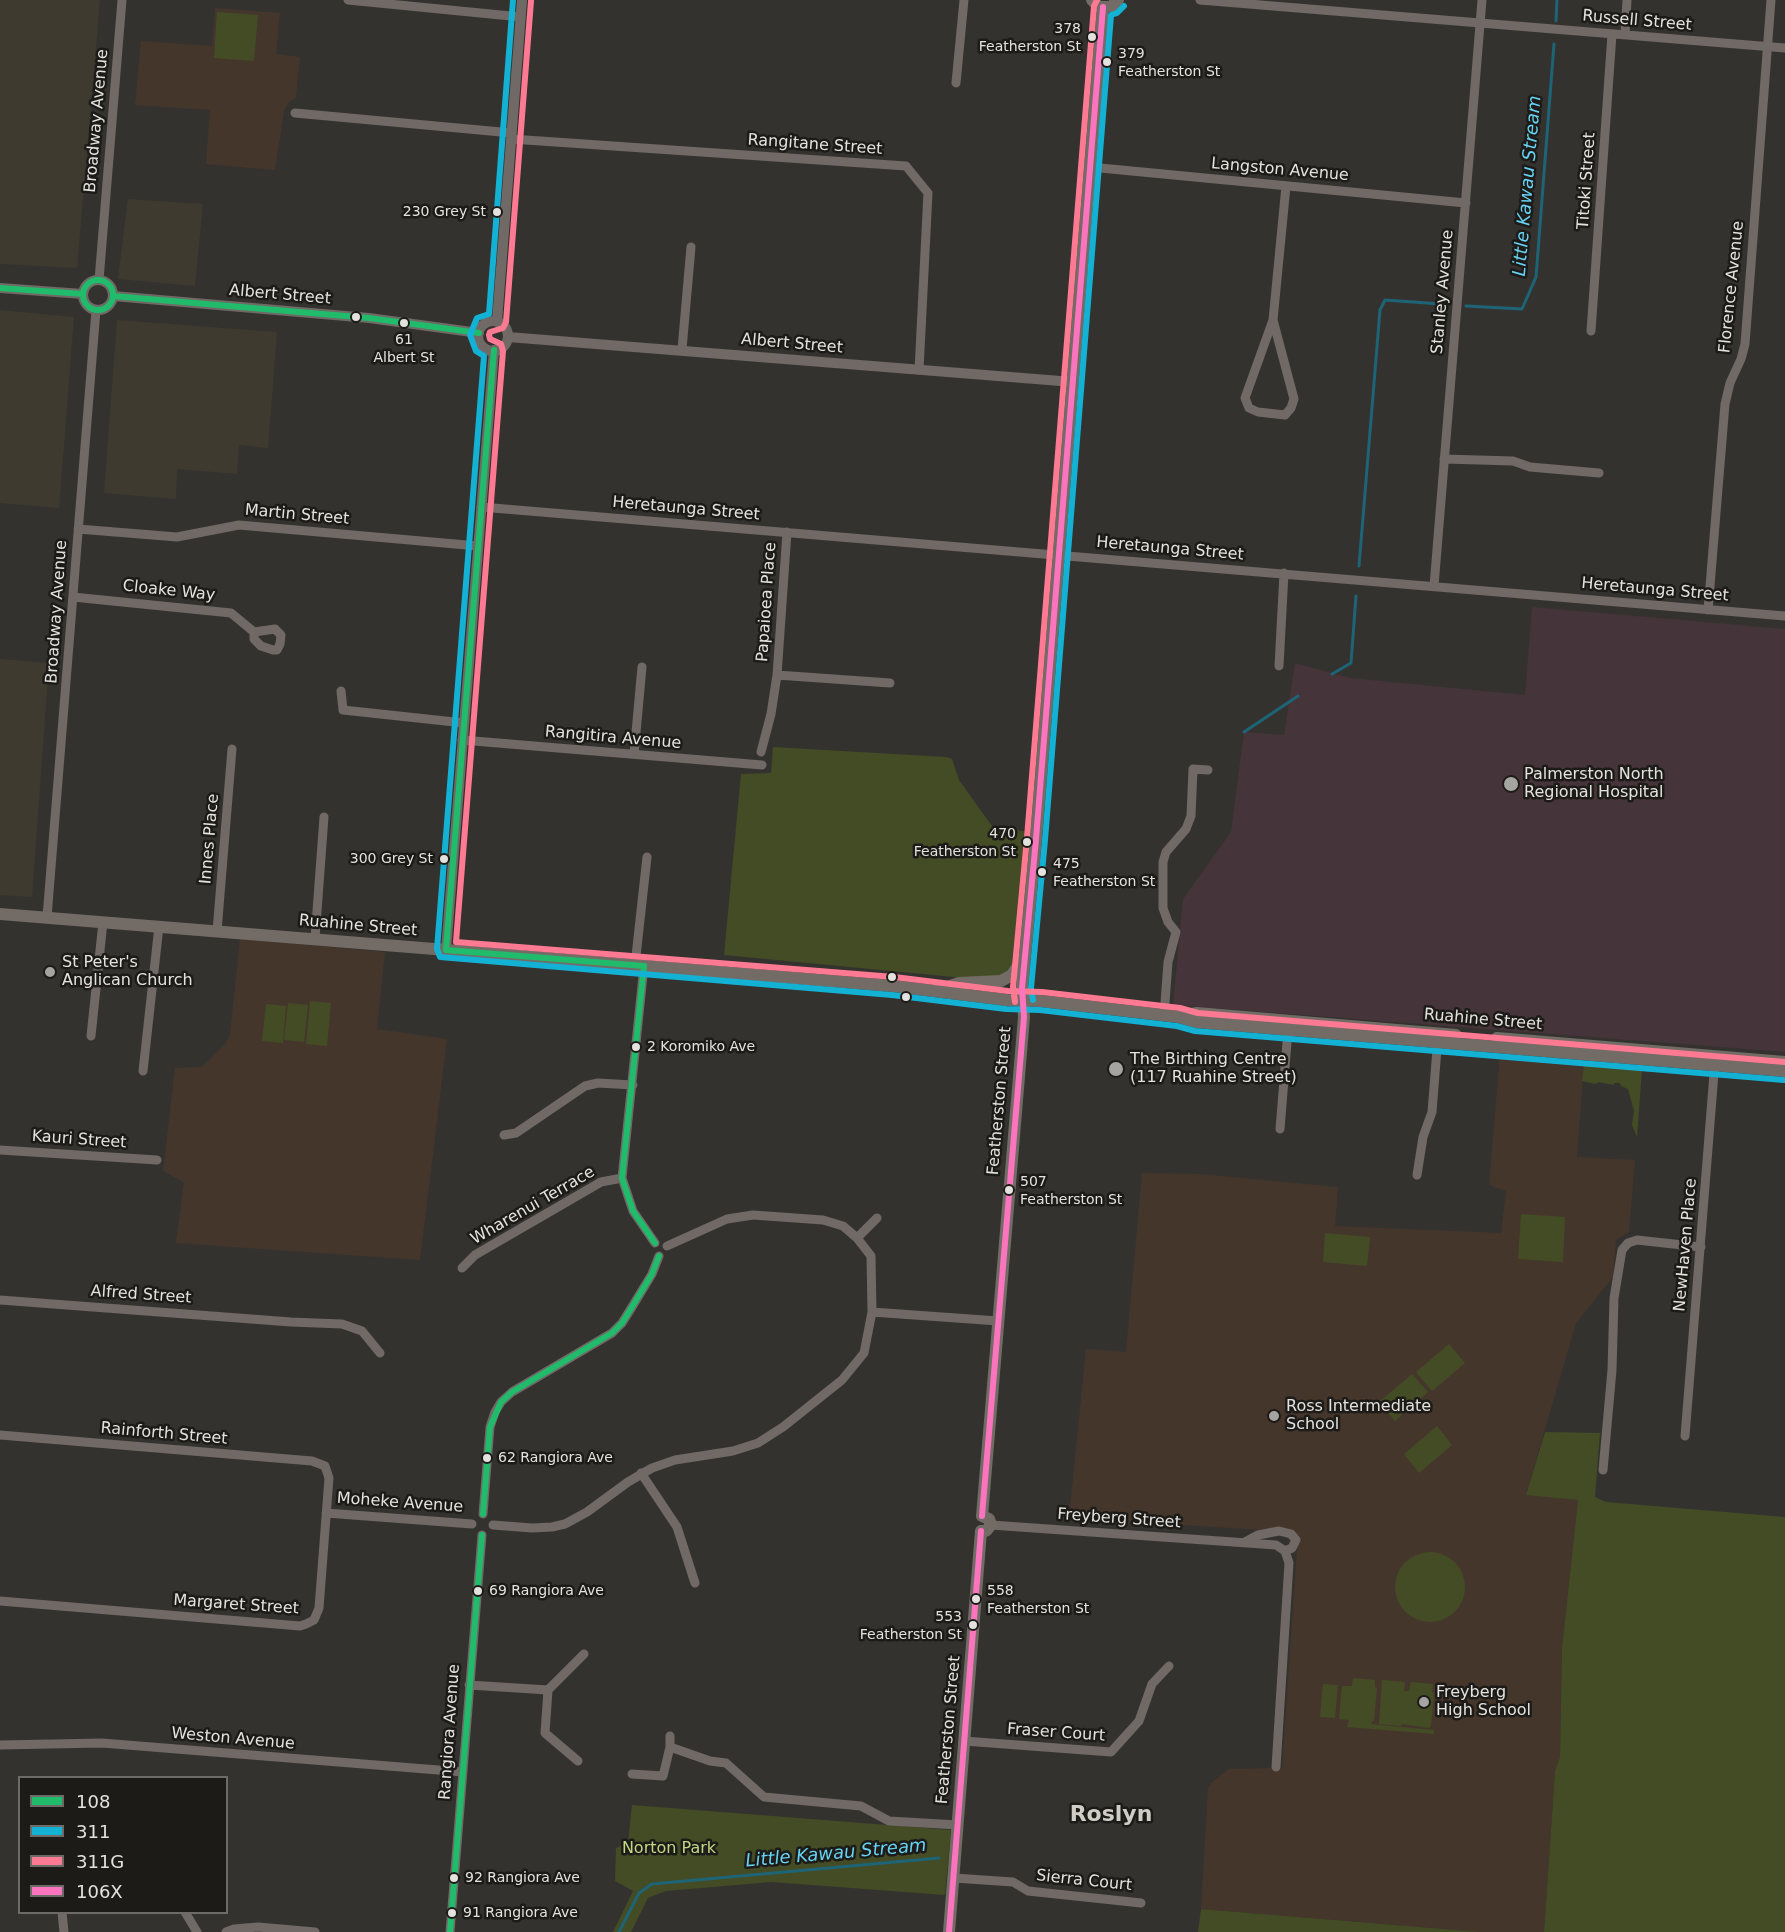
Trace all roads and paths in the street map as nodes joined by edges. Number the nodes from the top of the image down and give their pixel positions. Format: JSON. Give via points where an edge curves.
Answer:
{"nodes":[{"id":1,"x":122,"y":0,"type":"edge"},
{"id":2,"x":348,"y":0,"type":"edge"},
{"id":3,"x":522,"y":0,"type":"edge"},
{"id":4,"x":964,"y":0,"type":"edge"},
{"id":5,"x":1092,"y":0,"type":"edge"},
{"id":6,"x":1118,"y":0,"type":"edge"},
{"id":7,"x":1200,"y":0,"type":"edge"},
{"id":8,"x":1482,"y":0,"type":"edge"},
{"id":9,"x":1627,"y":0,"type":"edge"},
{"id":10,"x":1771,"y":0,"type":"edge"},
{"id":11,"x":1104,"y":8,"type":"junction"},
{"id":12,"x":521,"y":17,"type":"junction"},
{"id":13,"x":1480,"y":23,"type":"junction"},
{"id":14,"x":1612,"y":34,"type":"junction"},
{"id":15,"x":1624,"y":34,"type":"junction"},
{"id":16,"x":1767,"y":47,"type":"junction"},
{"id":17,"x":1785,"y":48,"type":"edge"},
{"id":18,"x":956,"y":82,"type":"dead end"},
{"id":19,"x":295,"y":113,"type":"dead end"},
{"id":20,"x":512,"y":136,"type":"junction"},
{"id":21,"x":1090,"y":167,"type":"junction"},
{"id":22,"x":1286,"y":186,"type":"junction"},
{"id":23,"x":1466,"y":202,"type":"junction"},
{"id":24,"x":691,"y":246,"type":"dead end"},
{"id":25,"x":99,"y":280,"type":"junction"},
{"id":26,"x":0,"y":288,"type":"edge"},
{"id":27,"x":83,"y":294,"type":"junction"},
{"id":28,"x":113,"y":296,"type":"junction"},
{"id":29,"x":96,"y":310,"type":"junction"},
{"id":30,"x":1273,"y":320,"type":"junction"},
{"id":31,"x":497,"y":321,"type":"junction"},
{"id":32,"x":1591,"y":331,"type":"dead end"},
{"id":33,"x":479,"y":333,"type":"junction"},
{"id":34,"x":508,"y":337,"type":"junction"},
{"id":35,"x":494,"y":350,"type":"junction"},
{"id":36,"x":682,"y":350,"type":"junction"},
{"id":37,"x":919,"y":370,"type":"junction"},
{"id":38,"x":1073,"y":382,"type":"junction"},
{"id":39,"x":1444,"y":459,"type":"junction"},
{"id":40,"x":1599,"y":473,"type":"dead end"},
{"id":41,"x":481,"y":507,"type":"junction"},
{"id":42,"x":78,"y":529,"type":"junction"},
{"id":43,"x":787,"y":532,"type":"junction"},
{"id":44,"x":478,"y":546,"type":"junction"},
{"id":45,"x":1059,"y":555,"type":"junction"},
{"id":46,"x":1284,"y":573,"type":"junction"},
{"id":47,"x":1434,"y":586,"type":"junction"},
{"id":48,"x":73,"y":597,"type":"junction"},
{"id":49,"x":1708,"y":610,"type":"junction"},
{"id":50,"x":1785,"y":616,"type":"edge"},
{"id":51,"x":254,"y":632,"type":"dead end"},
{"id":52,"x":1279,"y":666,"type":"dead end"},
{"id":53,"x":642,"y":668,"type":"dead end"},
{"id":54,"x":777,"y":675,"type":"junction"},
{"id":55,"x":891,"y":683,"type":"dead end"},
{"id":56,"x":341,"y":691,"type":"dead end"},
{"id":57,"x":464,"y":723,"type":"junction"},
{"id":58,"x":462,"y":740,"type":"junction"},
{"id":59,"x":232,"y":749,"type":"dead end"},
{"id":60,"x":761,"y":752,"type":"dead end"},
{"id":61,"x":634,"y":754,"type":"junction"},
{"id":62,"x":762,"y":765,"type":"dead end"},
{"id":63,"x":1208,"y":770,"type":"dead end"},
{"id":64,"x":324,"y":817,"type":"dead end"},
{"id":65,"x":647,"y":857,"type":"dead end"},
{"id":66,"x":0,"y":914,"type":"edge"},
{"id":67,"x":48,"y":917,"type":"junction"},
{"id":68,"x":103,"y":922,"type":"junction"},
{"id":69,"x":159,"y":926,"type":"junction"},
{"id":70,"x":217,"y":931,"type":"junction"},
{"id":71,"x":315,"y":938,"type":"junction"},
{"id":72,"x":446,"y":950,"type":"junction"},
{"id":73,"x":1025,"y":954,"type":"junction"},
{"id":74,"x":640,"y":965,"type":"junction"},
{"id":75,"x":936,"y":992,"type":"junction"},
{"id":76,"x":1024,"y":1001,"type":"junction"},
{"id":77,"x":1164,"y":1016,"type":"junction"},
{"id":78,"x":1179,"y":1017,"type":"junction"},
{"id":79,"x":1288,"y":1030,"type":"junction"},
{"id":80,"x":91,"y":1036,"type":"dead end"},
{"id":81,"x":1438,"y":1037,"type":"junction"},
{"id":82,"x":1716,"y":1061,"type":"junction"},
{"id":83,"x":1785,"y":1062,"type":"edge"},
{"id":84,"x":143,"y":1071,"type":"dead end"},
{"id":85,"x":1785,"y":1071,"type":"edge"},
{"id":86,"x":633,"y":1085,"type":"junction"},
{"id":87,"x":1280,"y":1129,"type":"dead end"},
{"id":88,"x":504,"y":1135,"type":"dead end"},
{"id":89,"x":0,"y":1150,"type":"edge"},
{"id":90,"x":157,"y":1160,"type":"dead end"},
{"id":91,"x":1417,"y":1175,"type":"dead end"},
{"id":92,"x":622,"y":1178,"type":"junction"},
{"id":93,"x":877,"y":1218,"type":"dead end"},
{"id":94,"x":857,"y":1238,"type":"junction"},
{"id":95,"x":656,"y":1243,"type":"junction"},
{"id":96,"x":667,"y":1246,"type":"junction"},
{"id":97,"x":1701,"y":1247,"type":"junction"},
{"id":98,"x":659,"y":1256,"type":"junction"},
{"id":99,"x":462,"y":1268,"type":"dead end"},
{"id":100,"x":0,"y":1300,"type":"edge"},
{"id":101,"x":872,"y":1312,"type":"junction"},
{"id":102,"x":998,"y":1322,"type":"junction"},
{"id":103,"x":380,"y":1353,"type":"dead end"},
{"id":104,"x":0,"y":1435,"type":"edge"},
{"id":105,"x":1685,"y":1436,"type":"dead end"},
{"id":106,"x":325,"y":1466,"type":"joint"},
{"id":107,"x":1603,"y":1470,"type":"dead end"},
{"id":108,"x":641,"y":1473,"type":"junction"},
{"id":109,"x":326,"y":1513,"type":"junction"},
{"id":110,"x":483,"y":1514,"type":"junction"},
{"id":111,"x":472,"y":1524,"type":"junction"},
{"id":112,"x":984,"y":1524,"type":"junction"},
{"id":113,"x":493,"y":1525,"type":"junction"},
{"id":114,"x":482,"y":1535,"type":"junction"},
{"id":115,"x":1245,"y":1542,"type":"junction"},
{"id":116,"x":1285,"y":1551,"type":"junction"},
{"id":117,"x":695,"y":1583,"type":"dead end"},
{"id":118,"x":0,"y":1601,"type":"edge"},
{"id":119,"x":584,"y":1654,"type":"dead end"},
{"id":120,"x":1169,"y":1666,"type":"dead end"},
{"id":121,"x":469,"y":1685,"type":"junction"},
{"id":122,"x":548,"y":1690,"type":"junction"},
{"id":123,"x":670,"y":1736,"type":"dead end"},
{"id":124,"x":964,"y":1741,"type":"junction"},
{"id":125,"x":0,"y":1745,"type":"edge"},
{"id":126,"x":670,"y":1747,"type":"junction"},
{"id":127,"x":578,"y":1761,"type":"dead end"},
{"id":128,"x":1276,"y":1767,"type":"dead end"},
{"id":129,"x":462,"y":1772,"type":"junction"},
{"id":130,"x":632,"y":1774,"type":"dead end"},
{"id":131,"x":958,"y":1825,"type":"junction"},
{"id":132,"x":954,"y":1878,"type":"junction"},
{"id":133,"x":1141,"y":1903,"type":"dead end"},
{"id":134,"x":62,"y":1914,"type":"edge"},
{"id":135,"x":186,"y":1914,"type":"edge"},
{"id":136,"x":64,"y":1932,"type":"edge"},
{"id":137,"x":197,"y":1932,"type":"edge"},
{"id":138,"x":226,"y":1932,"type":"edge"},
{"id":139,"x":315,"y":1932,"type":"edge"},
{"id":140,"x":450,"y":1932,"type":"edge"},
{"id":141,"x":949,"y":1932,"type":"edge"}],
"edges":[{"from":1,"to":25,"type":"street","name":"Broadway Avenue"},
{"from":2,"to":12,"type":"street"},
{"from":3,"to":12,"type":"street"},
{"from":4,"to":18,"type":"street"},
{"from":5,"to":11,"type":"main road"},
{"from":6,"to":11,"type":"main road"},
{"from":7,"to":13,"type":"street","name":"Russell Street"},
{"from":8,"to":13,"type":"street","name":"Stanley Avenue"},
{"from":9,"to":15,"type":"street"},
{"from":10,"to":16,"type":"street","name":"Florence Avenue"},
{"from":11,"to":21,"type":"main road","name":"Featherston Street"},
{"from":12,"to":20,"type":"street"},
{"from":13,"to":14,"type":"street","name":"Russell Street"},
{"from":13,"to":23,"type":"street","name":"Stanley Avenue"},
{"from":14,"to":15,"type":"street","name":"Russell Street"},
{"from":14,"to":32,"type":"street","name":"Titoki Street"},
{"from":15,"to":16,"type":"street","name":"Russell Street"},
{"from":16,"to":17,"type":"street","name":"Russell Street"},
{"from":16,"to":49,"type":"street","name":"Florence Avenue","via":[[1744,344],[1725,404]]},
{"from":19,"to":20,"type":"street","name":"Rangitane Street"},
{"from":20,"to":31,"type":"street"},
{"from":20,"to":37,"type":"street","name":"Rangitane Street","via":[[906,166],[928,194]]},
{"from":21,"to":22,"type":"street","name":"Langston Avenue"},
{"from":21,"to":38,"type":"main road","name":"Featherston Street"},
{"from":22,"to":23,"type":"street","name":"Langston Avenue"},
{"from":22,"to":30,"type":"street"},
{"from":23,"to":39,"type":"street","name":"Stanley Avenue"},
{"from":24,"to":36,"type":"street"},
{"from":25,"to":27,"type":"street","via":[[87,286]]},
{"from":25,"to":28,"type":"street","via":[[111,287]]},
{"from":26,"to":27,"type":"street"},
{"from":27,"to":29,"type":"street","via":[[85,303]]},
{"from":28,"to":29,"type":"street","via":[[106,308]]},
{"from":28,"to":33,"type":"street","name":"Albert Street","via":[[369,318]]},
{"from":29,"to":42,"type":"street","name":"Broadway Avenue"},
{"from":30,"to":30,"type":"street","via":[[1245,398],[1249,408],[1258,412],[1285,415],[1294,399]]},
{"from":31,"to":33,"type":"street","via":[[484,324]]},
{"from":31,"to":34,"type":"street","via":[[505,327]]},
{"from":33,"to":35,"type":"street","via":[[483,346]]},
{"from":34,"to":35,"type":"street","via":[[504,346]]},
{"from":34,"to":36,"type":"street","name":"Albert Street"},
{"from":35,"to":41,"type":"street"},
{"from":36,"to":37,"type":"street","name":"Albert Street"},
{"from":37,"to":38,"type":"street","name":"Albert Street"},
{"from":38,"to":45,"type":"main road","name":"Featherston Street"},
{"from":39,"to":40,"type":"street","via":[[1513,461],[1530,467]]},
{"from":39,"to":47,"type":"street","name":"Stanley Avenue"},
{"from":41,"to":43,"type":"street","name":"Heretaunga Street"},
{"from":41,"to":44,"type":"street"},
{"from":42,"to":44,"type":"street","name":"Martin Street","via":[[177,537],[239,525]]},
{"from":42,"to":48,"type":"street","name":"Broadway Avenue"},
{"from":43,"to":45,"type":"street","name":"Heretaunga Street"},
{"from":43,"to":54,"type":"street","name":"Papaioea Place"},
{"from":44,"to":57,"type":"street"},
{"from":45,"to":46,"type":"street","name":"Heretaunga Street"},
{"from":45,"to":73,"type":"main road","name":"Featherston Street"},
{"from":46,"to":47,"type":"street","name":"Heretaunga Street"},
{"from":46,"to":52,"type":"street"},
{"from":47,"to":49,"type":"street","name":"Heretaunga Street"},
{"from":48,"to":51,"type":"street","name":"Cloake Way","via":[[231,612]]},
{"from":48,"to":67,"type":"street","name":"Broadway Avenue"},
{"from":49,"to":50,"type":"street","name":"Heretaunga Street"},
{"from":53,"to":61,"type":"street"},
{"from":54,"to":55,"type":"street","name":"Papaioea Place"},
{"from":54,"to":60,"type":"street","name":"Papaioea Place"},
{"from":56,"to":57,"type":"street","via":[[343,710]]},
{"from":57,"to":58,"type":"street"},
{"from":58,"to":61,"type":"street","name":"Rangitira Avenue"},
{"from":58,"to":72,"type":"street"},
{"from":59,"to":70,"type":"street","name":"Innes Place"},
{"from":61,"to":62,"type":"street","name":"Rangitira Avenue"},
{"from":63,"to":77,"type":"street","via":[[1193,769],[1191,816],[1163,862],[1165,915],[1176,932],[1168,962]]},
{"from":64,"to":71,"type":"street"},
{"from":65,"to":74,"type":"street"},
{"from":66,"to":67,"type":"main road","name":"Ruahine Street"},
{"from":67,"to":68,"type":"main road","name":"Ruahine Street"},
{"from":68,"to":69,"type":"main road","name":"Ruahine Street"},
{"from":68,"to":80,"type":"street"},
{"from":69,"to":70,"type":"main road","name":"Ruahine Street"},
{"from":69,"to":84,"type":"street"},
{"from":70,"to":71,"type":"main road","name":"Ruahine Street"},
{"from":71,"to":72,"type":"main road","name":"Ruahine Street"},
{"from":72,"to":74,"type":"main road","name":"Ruahine Street"},
{"from":73,"to":75,"type":"main road","via":[[1012,975],[1001,981],[959,983]]},
{"from":73,"to":76,"type":"main road","name":"Featherston Street"},
{"from":74,"to":75,"type":"main road","name":"Ruahine Street"},
{"from":74,"to":86,"type":"street"},
{"from":75,"to":76,"type":"main road","name":"Ruahine Street"},
{"from":76,"to":77,"type":"main road","name":"Ruahine Street"},
{"from":76,"to":102,"type":"main road","name":"Featherston Street"},
{"from":77,"to":78,"type":"main road","name":"Ruahine Street"},
{"from":78,"to":79,"type":"main road","name":"Ruahine Street"},
{"from":78,"to":81,"type":"main road","name":"Ruahine Street","via":[[1197,1013]]},
{"from":79,"to":81,"type":"main road","name":"Ruahine Street"},
{"from":79,"to":87,"type":"street"},
{"from":81,"to":82,"type":"main road","name":"Ruahine Street"},
{"from":81,"to":91,"type":"street","via":[[1432,1112]]},
{"from":82,"to":83,"type":"main road","name":"Ruahine Street"},
{"from":82,"to":85,"type":"main road","name":"Ruahine Street"},
{"from":82,"to":97,"type":"street","name":"NewHaven Place"},
{"from":86,"to":88,"type":"street","via":[[585,1086],[516,1133]]},
{"from":86,"to":92,"type":"street"},
{"from":89,"to":90,"type":"street","name":"Kauri Street"},
{"from":92,"to":95,"type":"street","via":[[633,1211]]},
{"from":92,"to":99,"type":"street","name":"Wharenui Terrace","via":[[601,1182],[475,1255]]},
{"from":93,"to":94,"type":"street"},
{"from":94,"to":96,"type":"street","via":[[843,1226],[823,1220],[753,1215],[727,1219]]},
{"from":94,"to":101,"type":"street","via":[[871,1256]]},
{"from":95,"to":96,"type":"street"},
{"from":95,"to":98,"type":"street","via":[[653,1251]]},
{"from":96,"to":98,"type":"street","via":[[667,1253]]},
{"from":97,"to":105,"type":"street","name":"NewHaven Place"},
{"from":97,"to":107,"type":"street","via":[[1637,1240],[1622,1250],[1614,1298]]},
{"from":98,"to":110,"type":"street","via":[[632,1307],[612,1333],[501,1402],[490,1427]]},
{"from":100,"to":103,"type":"street","name":"Alfred Street","via":[[351,1325],[362,1331]]},
{"from":101,"to":102,"type":"street"},
{"from":101,"to":108,"type":"street","via":[[864,1353],[843,1380],[769,1437],[747,1447],[675,1460]]},
{"from":102,"to":112,"type":"main road","name":"Featherston Street"},
{"from":104,"to":106,"type":"street","name":"Rainforth Street","via":[[312,1461]]},
{"from":106,"to":109,"type":"street","name":"Margaret Street","via":[[329,1478]]},
{"from":108,"to":113,"type":"street","via":[[565,1524],[532,1528]]},
{"from":108,"to":117,"type":"street","via":[[677,1527]]},
{"from":109,"to":111,"type":"street","name":"Moheke Avenue"},
{"from":109,"to":118,"type":"street","name":"Margaret Street","via":[[319,1608],[314,1620],[300,1626]]},
{"from":110,"to":111,"type":"street","via":[[474,1518]]},
{"from":110,"to":113,"type":"street","via":[[490,1517]]},
{"from":111,"to":114,"type":"street"},
{"from":112,"to":115,"type":"street","name":"Freyberg Street"},
{"from":112,"to":124,"type":"main road","name":"Featherston Street"},
{"from":113,"to":114,"type":"street"},
{"from":114,"to":121,"type":"street","name":"Rangiora Avenue"},
{"from":115,"to":116,"type":"street","name":"Freyberg Street","via":[[1276,1545]]},
{"from":115,"to":116,"type":"street","name":"Freyberg Street","via":[[1279,1531],[1296,1540]]},
{"from":116,"to":128,"type":"street","name":"Freyberg Street","via":[[1289,1563]]},
{"from":119,"to":122,"type":"street"},
{"from":120,"to":124,"type":"street","name":"Fraser Court","via":[[1152,1684],[1139,1722],[1111,1752]]},
{"from":121,"to":122,"type":"street"},
{"from":121,"to":129,"type":"street","name":"Rangiora Avenue"},
{"from":122,"to":127,"type":"street","via":[[545,1734]]},
{"from":123,"to":126,"type":"street"},
{"from":124,"to":131,"type":"main road","name":"Featherston Street"},
{"from":125,"to":129,"type":"street","name":"Weston Avenue","via":[[102,1743]]},
{"from":126,"to":130,"type":"street","via":[[663,1776]]},
{"from":126,"to":131,"type":"street","via":[[710,1761],[726,1762],[764,1797],[861,1806],[889,1821]]},
{"from":129,"to":140,"type":"street","name":"Rangiora Avenue"},
{"from":131,"to":132,"type":"main road","name":"Featherston Street"},
{"from":132,"to":133,"type":"street","name":"Sierra Court","via":[[1013,1882],[1028,1891]]},
{"from":132,"to":141,"type":"main road","name":"Featherston Street"},
{"from":134,"to":136,"type":"street"},
{"from":135,"to":137,"type":"street"},
{"from":138,"to":139,"type":"street","via":[[258,1927]]}]}
